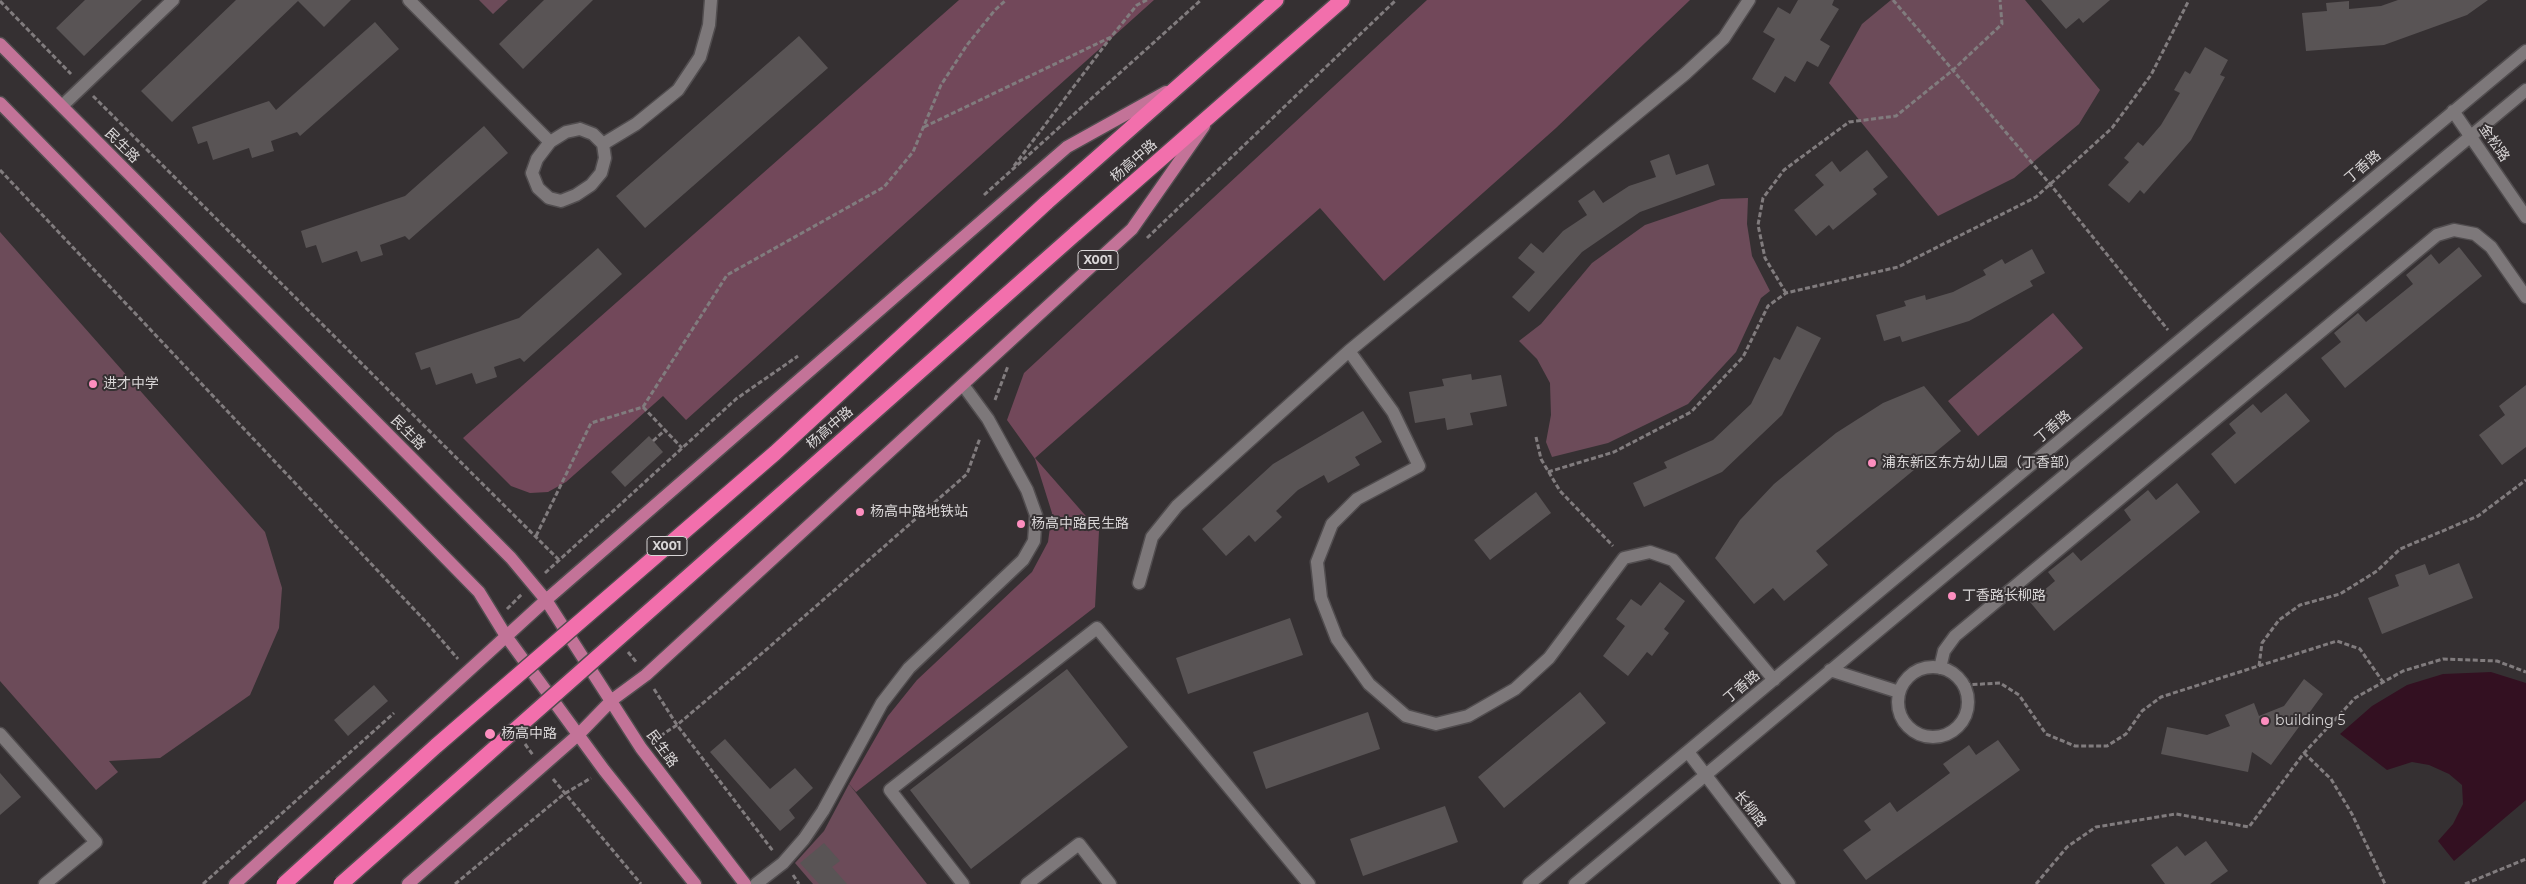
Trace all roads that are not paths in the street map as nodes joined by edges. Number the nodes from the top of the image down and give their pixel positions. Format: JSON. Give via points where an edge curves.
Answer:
{"nodes":[{"id":1,"x":173,"y":0,"type":"edge"},
{"id":2,"x":409,"y":0,"type":"edge"},
{"id":3,"x":711,"y":0,"type":"edge"},
{"id":4,"x":1276,"y":0,"type":"edge"},
{"id":5,"x":1342,"y":0,"type":"edge"},
{"id":6,"x":1748,"y":0,"type":"edge"},
{"id":7,"x":0,"y":44,"type":"edge"},
{"id":8,"x":2526,"y":51,"type":"edge"},
{"id":9,"x":1190,"y":78,"type":"junction"},
{"id":10,"x":2526,"y":90,"type":"edge"},
{"id":11,"x":0,"y":103,"type":"edge"},
{"id":12,"x":62,"y":106,"type":"junction"},
{"id":13,"x":2453,"y":111,"type":"junction"},
{"id":14,"x":1211,"y":116,"type":"junction"},
{"id":15,"x":2471,"y":136,"type":"junction"},
{"id":16,"x":550,"y":142,"type":"junction"},
{"id":17,"x":603,"y":144,"type":"junction"},
{"id":18,"x":2526,"y":217,"type":"edge"},
{"id":19,"x":2526,"y":297,"type":"edge"},
{"id":20,"x":1349,"y":351,"type":"junction"},
{"id":21,"x":963,"y":385,"type":"junction"},
{"id":22,"x":1139,"y":583,"type":"dead end"},
{"id":23,"x":546,"y":600,"type":"junction"},
{"id":24,"x":506,"y":636,"type":"junction"},
{"id":25,"x":1940,"y":668,"type":"junction"},
{"id":26,"x":1830,"y":670,"type":"junction"},
{"id":27,"x":1774,"y":680,"type":"junction"},
{"id":28,"x":1899,"y":692,"type":"junction"},
{"id":29,"x":612,"y":700,"type":"junction"},
{"id":30,"x":0,"y":734,"type":"edge"},
{"id":31,"x":579,"y":734,"type":"junction"},
{"id":32,"x":1688,"y":752,"type":"junction"},
{"id":33,"x":1704,"y":774,"type":"junction"},
{"id":34,"x":45,"y":884,"type":"edge"},
{"id":35,"x":235,"y":884,"type":"edge"},
{"id":36,"x":284,"y":884,"type":"edge"},
{"id":37,"x":341,"y":884,"type":"edge"},
{"id":38,"x":408,"y":884,"type":"edge"},
{"id":39,"x":695,"y":884,"type":"edge"},
{"id":40,"x":746,"y":884,"type":"edge"},
{"id":41,"x":756,"y":884,"type":"edge"},
{"id":42,"x":963,"y":884,"type":"edge"},
{"id":43,"x":1027,"y":884,"type":"edge"},
{"id":44,"x":1110,"y":884,"type":"edge"},
{"id":45,"x":1310,"y":884,"type":"edge"},
{"id":46,"x":1529,"y":884,"type":"edge"},
{"id":47,"x":1575,"y":884,"type":"edge"},
{"id":48,"x":1789,"y":884,"type":"edge"}],
"edges":[{"from":1,"to":12,"type":"street"},
{"from":2,"to":16,"type":"street"},
{"from":3,"to":17,"type":"street","via":[[709,24],[700,57],[678,90],[636,124]]},
{"from":4,"to":9,"type":"highway","name":"杨高中路","number":"X001"},
{"from":5,"to":14,"type":"highway","name":"杨高中路","number":"X001"},
{"from":6,"to":20,"type":"street","via":[[1724,38],[1685,74]]},
{"from":7,"to":12,"type":"main road","name":"民生路"},
{"from":8,"to":13,"type":"street","name":"丁香路"},
{"from":9,"to":23,"type":"main road","name":"杨高中路","number":"X001","via":[[1067,147]]},
{"from":9,"to":36,"type":"highway","name":"杨高中路","number":"X001","bridge":true,"via":[[1046,203],[775,453],[436,746]]},
{"from":10,"to":15,"type":"street"},
{"from":11,"to":24,"type":"main road","via":[[480,592]]},
{"from":12,"to":23,"type":"main road","name":"民生路","via":[[511,558]]},
{"from":13,"to":15,"type":"street","name":"金松路"},
{"from":13,"to":27,"type":"street","name":"丁香路"},
{"from":14,"to":21,"type":"main road","number":"X001","via":[[1132,229]]},
{"from":14,"to":37,"type":"highway","name":"杨高中路","number":"X001","bridge":true},
{"from":15,"to":18,"type":"street","name":"金松路"},
{"from":15,"to":26,"type":"street"},
{"from":16,"to":17,"type":"street","via":[[566,132],[580,129],[593,134]]},
{"from":16,"to":17,"type":"street","via":[[537,159],[532,173],[538,188],[549,198],[561,201],[576,196],[601,172],[605,158]]},
{"from":19,"to":25,"type":"street","via":[[2491,247],[2475,234],[2454,230],[2437,235],[1955,636],[1944,651]]},
{"from":20,"to":22,"type":"street","via":[[1177,506],[1152,537]]},
{"from":20,"to":27,"type":"street","via":[[1393,412],[1419,466],[1357,499],[1332,524],[1316,562],[1321,598],[1337,639],[1369,684],[1406,716],[1436,724],[1468,716],[1515,689],[1549,658],[1624,558],[1650,552],[1673,560]]},
{"from":21,"to":29,"type":"main road","number":"X001","via":[[646,675]]},
{"from":21,"to":41,"type":"street","via":[[988,419],[1027,490],[1036,515],[1034,541],[1023,560],[908,668],[882,703],[823,811],[804,839],[783,863]]},
{"from":23,"to":24,"type":"main road","name":"杨高中路","number":"X001"},
{"from":23,"to":29,"type":"main road","name":"民生路"},
{"from":24,"to":31,"type":"main road"},
{"from":24,"to":35,"type":"main road","name":"杨高中路","number":"X001"},
{"from":25,"to":28,"type":"street","via":[[1923,668],[1912,674]]},
{"from":25,"to":28,"type":"street","via":[[1957,676],[1965,685],[1968,697],[1968,709],[1955,729],[1935,737],[1913,731],[1905,723],[1898,703]]},
{"from":26,"to":28,"type":"street"},
{"from":26,"to":33,"type":"street"},
{"from":27,"to":32,"type":"street","name":"丁香路"},
{"from":29,"to":31,"type":"main road","number":"X001"},
{"from":29,"to":40,"type":"main road","name":"民生路","via":[[641,748]]},
{"from":30,"to":34,"type":"street","via":[[96,842]]},
{"from":31,"to":38,"type":"main road","number":"X001"},
{"from":31,"to":39,"type":"main road"},
{"from":32,"to":33,"type":"street","name":"长柳路"},
{"from":32,"to":46,"type":"street","name":"丁香路"},
{"from":33,"to":47,"type":"street"},
{"from":33,"to":48,"type":"street","name":"长柳路"},
{"from":42,"to":45,"type":"street","via":[[890,790],[1097,628]]},
{"from":43,"to":44,"type":"street","via":[[1079,844]]}]}
